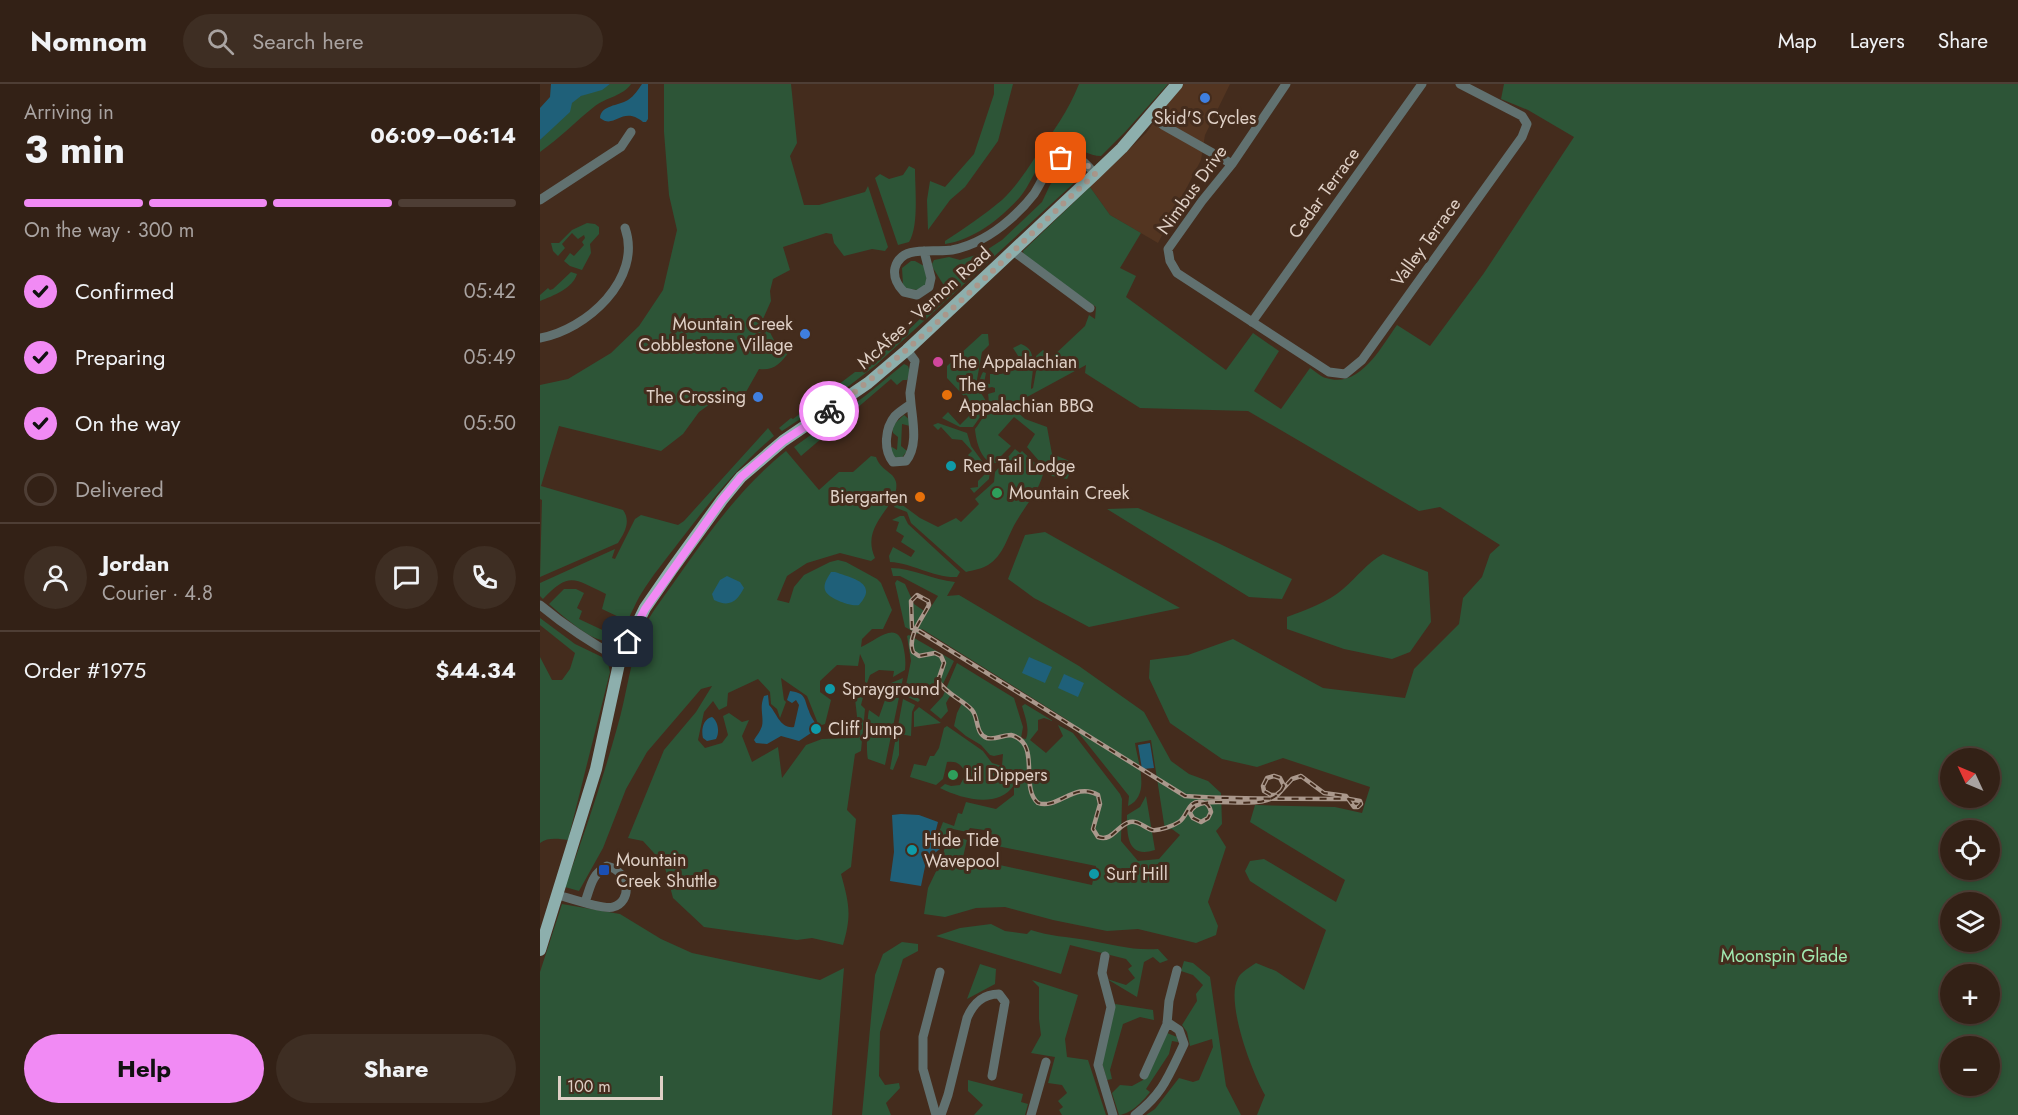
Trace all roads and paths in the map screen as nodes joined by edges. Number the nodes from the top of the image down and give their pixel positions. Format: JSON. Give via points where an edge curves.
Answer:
{"nodes":[{"id":1,"x":1177,"y":84,"type":"edge"},
{"id":2,"x":1286,"y":84,"type":"edge"},
{"id":3,"x":1422,"y":84,"type":"edge"},
{"id":4,"x":1460,"y":84,"type":"edge"},
{"id":5,"x":1151,"y":116,"type":"junction"},
{"id":6,"x":631,"y":132,"type":"dead end"},
{"id":7,"x":1232,"y":164,"type":"junction"},
{"id":8,"x":1095,"y":174,"type":"junction"},
{"id":9,"x":540,"y":201,"type":"edge"},
{"id":10,"x":625,"y":228,"type":"dead end"},
{"id":11,"x":924,"y":251,"type":"junction"},
{"id":12,"x":1013,"y":252,"type":"junction"},
{"id":13,"x":1090,"y":308,"type":"dead end"},
{"id":14,"x":1252,"y":322,"type":"junction"},
{"id":15,"x":540,"y":338,"type":"edge"},
{"id":16,"x":907,"y":350,"type":"junction"},
{"id":17,"x":1345,"y":374,"type":"joint"},
{"id":18,"x":911,"y":404,"type":"junction"},
{"id":19,"x":540,"y":605,"type":"edge"},
{"id":20,"x":620,"y":658,"type":"junction"},
{"id":21,"x":558,"y":895,"type":"junction"},
{"id":22,"x":585,"y":902,"type":"junction"},
{"id":23,"x":540,"y":950,"type":"edge"},
{"id":24,"x":1105,"y":956,"type":"dead end"},
{"id":25,"x":1177,"y":970,"type":"dead end"},
{"id":26,"x":940,"y":972,"type":"dead end"},
{"id":27,"x":1167,"y":1022,"type":"junction"},
{"id":28,"x":1046,"y":1062,"type":"dead end"},
{"id":29,"x":1144,"y":1075,"type":"dead end"},
{"id":30,"x":992,"y":1076,"type":"dead end"},
{"id":31,"x":936,"y":1115,"type":"edge"},
{"id":32,"x":941,"y":1115,"type":"edge"},
{"id":33,"x":1031,"y":1115,"type":"edge"},
{"id":34,"x":1113,"y":1115,"type":"edge"},
{"id":35,"x":1135,"y":1115,"type":"edge"}],
"edges":[{"from":1,"to":5,"type":"main road","name":"McAfee - Vernon Road"},
{"from":2,"to":7,"type":"street","name":"Nimbus Drive"},
{"from":3,"to":14,"type":"street","name":"Cedar Terrace"},
{"from":4,"to":17,"type":"street","name":"Valley Terrace","via":[[1522,116],[1527,124],[1522,137],[1362,360]]},
{"from":5,"to":7,"type":"street"},
{"from":5,"to":8,"type":"main road","name":"McAfee - Vernon Road"},
{"from":6,"to":9,"type":"street","via":[[621,147]]},
{"from":7,"to":14,"type":"street","name":"Nimbus Drive","via":[[1168,249],[1177,273]]},
{"from":8,"to":11,"type":"street","via":[[1080,159],[1061,158],[1026,202],[985,238],[948,251]]},
{"from":8,"to":12,"type":"main road","name":"McAfee - Vernon Road"},
{"from":10,"to":15,"type":"street","via":[[629,251],[609,296],[581,321]]},
{"from":11,"to":11,"type":"street","via":[[903,255],[897,262],[895,278],[904,292],[917,294],[929,287],[931,278]]},
{"from":12,"to":13,"type":"street"},
{"from":12,"to":16,"type":"main road","name":"McAfee - Vernon Road"},
{"from":14,"to":17,"type":"street","name":"Nimbus Drive","via":[[1329,372]]},
{"from":16,"to":18,"type":"street","via":[[915,361]]},
{"from":16,"to":20,"type":"main road","name":"McAfee - Vernon Road","via":[[868,383],[783,441],[741,477],[645,609]]},
{"from":18,"to":18,"type":"street","via":[[895,417],[888,431],[888,452],[893,462],[906,461],[911,454]]},
{"from":19,"to":20,"type":"street","via":[[575,633]]},
{"from":20,"to":21,"type":"main road","name":"McAfee - Vernon Road","via":[[596,769]]},
{"from":21,"to":22,"type":"street"},
{"from":21,"to":23,"type":"main road","name":"McAfee - Vernon Road"},
{"from":22,"to":22,"type":"street","via":[[614,907],[625,894],[624,877],[615,868],[607,866],[600,870]]},
{"from":24,"to":34,"type":"street","via":[[1102,973],[1111,1008],[1098,1065]]},
{"from":25,"to":27,"type":"street"},
{"from":26,"to":31,"type":"street","via":[[923,1037],[923,1069]]},
{"from":27,"to":29,"type":"street"},
{"from":27,"to":35,"type":"street","via":[[1179,1030],[1184,1044],[1164,1086]]},
{"from":28,"to":33,"type":"street"},
{"from":30,"to":32,"type":"street","via":[[1005,1002],[999,994],[980,999],[971,1009]]}]}
